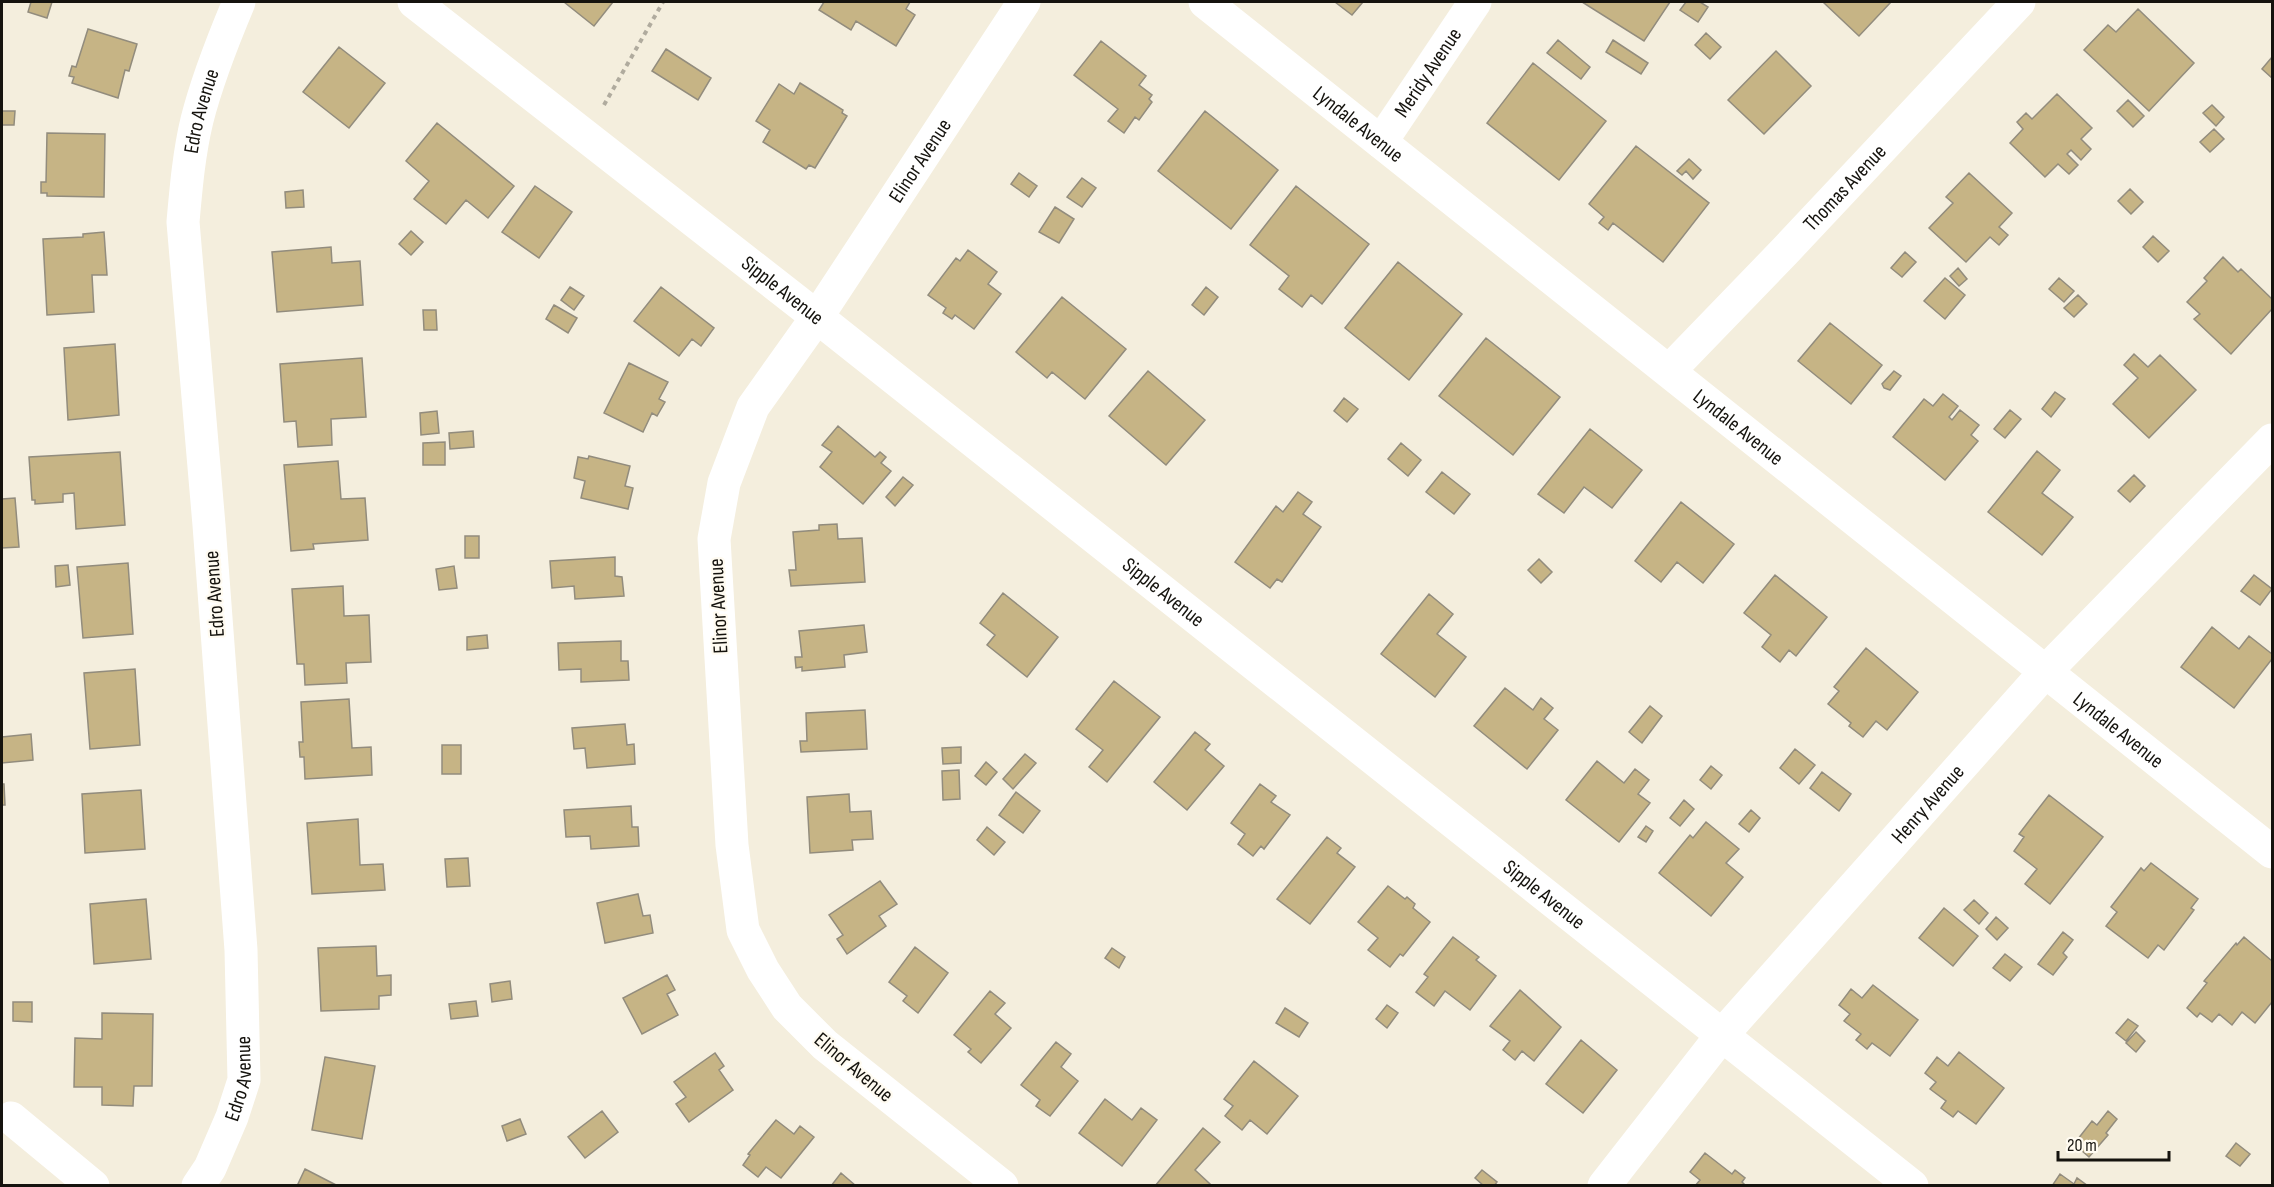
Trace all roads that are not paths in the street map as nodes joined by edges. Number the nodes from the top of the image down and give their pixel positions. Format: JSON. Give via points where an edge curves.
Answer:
{"nodes":[{"id":1,"x":239,"y":2,"type":"edge"},
{"id":2,"x":414,"y":2,"type":"edge"},
{"id":3,"x":1024,"y":2,"type":"edge"},
{"id":4,"x":1204,"y":2,"type":"edge"},
{"id":5,"x":1475,"y":2,"type":"edge"},
{"id":6,"x":2019,"y":2,"type":"edge"},
{"id":7,"x":1382,"y":142,"type":"junction"},
{"id":8,"x":818,"y":317,"type":"junction"},
{"id":9,"x":1669,"y":371,"type":"junction"},
{"id":10,"x":2272,"y":440,"type":"edge"},
{"id":11,"x":2046,"y":671,"type":"junction"},
{"id":12,"x":2272,"y":852,"type":"edge"},
{"id":13,"x":1722,"y":1035,"type":"junction"},
{"id":14,"x":11,"y":1118,"type":"dead end"},
{"id":15,"x":93,"y":1185,"type":"edge"},
{"id":16,"x":198,"y":1185,"type":"edge"},
{"id":17,"x":1002,"y":1185,"type":"edge"},
{"id":18,"x":1604,"y":1185,"type":"edge"},
{"id":19,"x":1912,"y":1185,"type":"edge"}],
"edges":[{"from":1,"to":16,"type":"street","name":"Edro Avenue","via":[[197,121],[183,222],[239,926],[244,1080],[210,1168]]},
{"from":2,"to":8,"type":"street","name":"Sipple Avenue"},
{"from":3,"to":8,"type":"street","name":"Elinor Avenue"},
{"from":4,"to":7,"type":"street","name":"Lyndale Avenue"},
{"from":5,"to":7,"type":"street","name":"Meridy Avenue"},
{"from":6,"to":9,"type":"street","name":"Thomas Avenue"},
{"from":7,"to":9,"type":"street","name":"Lyndale Avenue"},
{"from":8,"to":13,"type":"street","name":"Sipple Avenue"},
{"from":8,"to":17,"type":"street","name":"Elinor Avenue","via":[[753,407],[724,483],[714,539],[732,845],[743,930],[787,1007],[818,1038]]},
{"from":9,"to":11,"type":"street","name":"Lyndale Avenue"},
{"from":10,"to":11,"type":"street","name":"Henry Avenue"},
{"from":11,"to":12,"type":"street","name":"Lyndale Avenue"},
{"from":11,"to":13,"type":"street","name":"Henry Avenue"},
{"from":13,"to":18,"type":"street","name":"Henry Avenue"},
{"from":13,"to":19,"type":"street","name":"Sipple Avenue"},
{"from":14,"to":15,"type":"street"}]}
